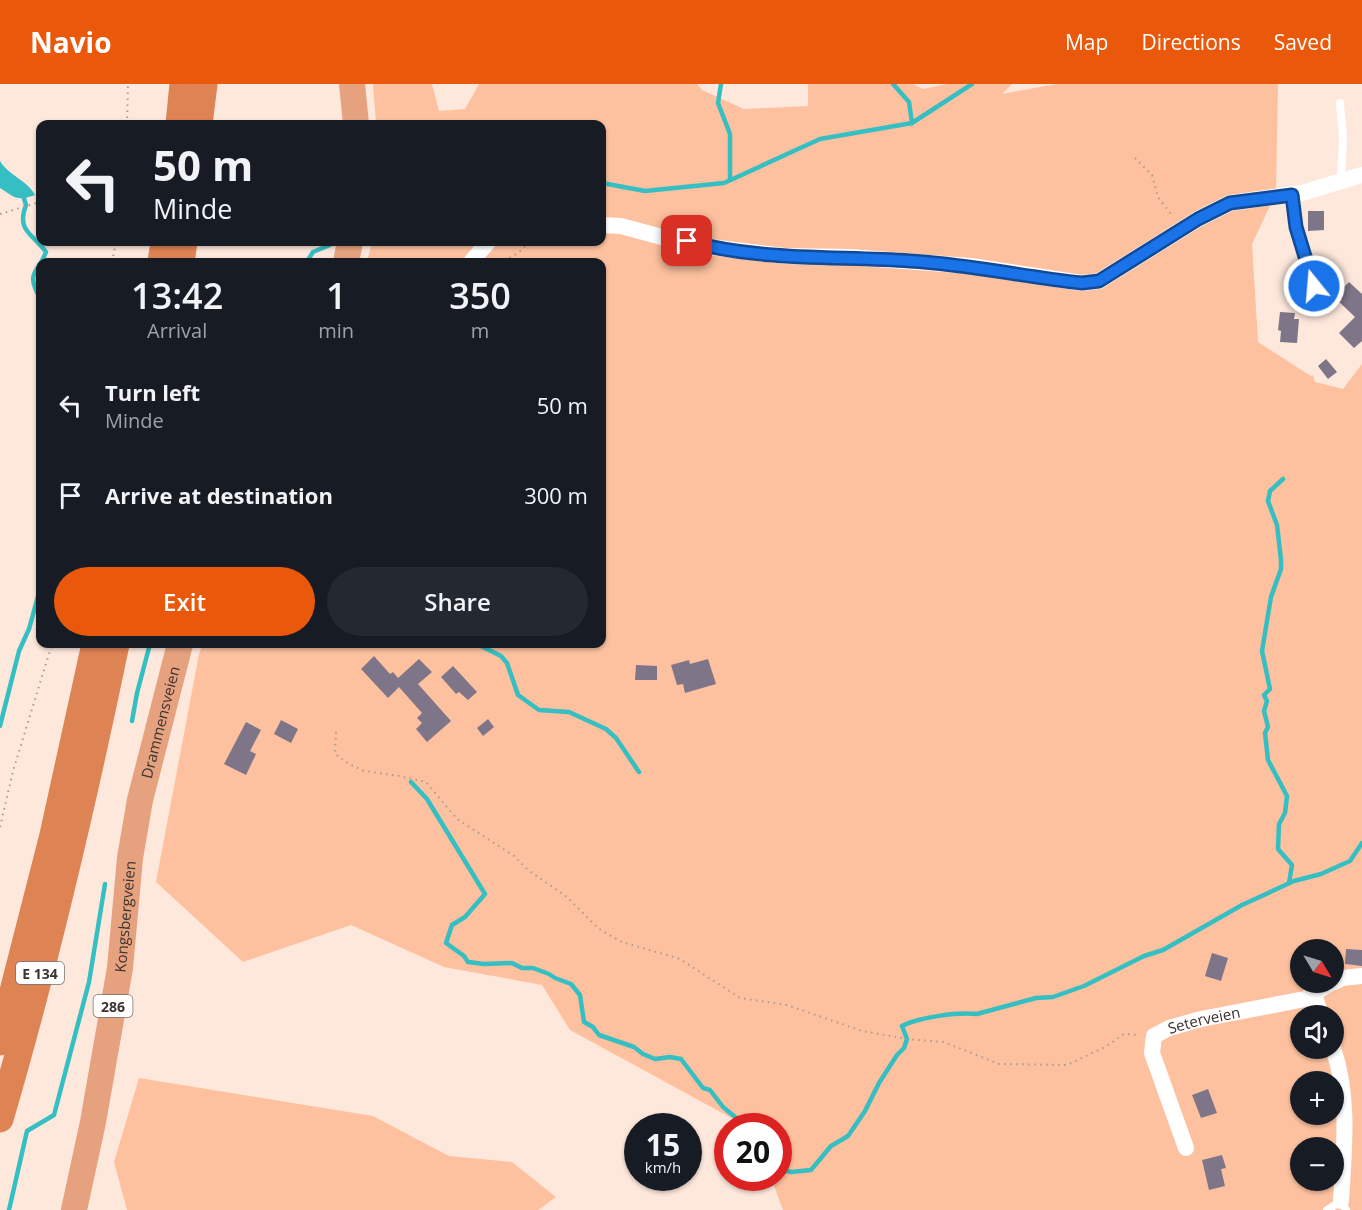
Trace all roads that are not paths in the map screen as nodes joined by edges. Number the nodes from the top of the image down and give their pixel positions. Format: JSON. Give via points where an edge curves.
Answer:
{"nodes":[{"id":1,"x":183,"y":84,"type":"edge"},
{"id":2,"x":204,"y":84,"type":"edge"},
{"id":3,"x":352,"y":84,"type":"edge"},
{"id":4,"x":1340,"y":103,"type":"dead end"},
{"id":5,"x":178,"y":120,"type":"edge"},
{"id":6,"x":200,"y":120,"type":"edge"},
{"id":7,"x":356,"y":120,"type":"edge"},
{"id":8,"x":1362,"y":175,"type":"edge"},
{"id":9,"x":1341,"y":180,"type":"junction"},
{"id":10,"x":1292,"y":195,"type":"junction"},
{"id":11,"x":606,"y":225,"type":"edge"},
{"id":12,"x":485,"y":246,"type":"edge"},
{"id":13,"x":474,"y":258,"type":"edge"},
{"id":14,"x":1314,"y":286,"type":"dead end"},
{"id":15,"x":94,"y":648,"type":"edge"},
{"id":16,"x":115,"y":648,"type":"edge"},
{"id":17,"x":179,"y":648,"type":"edge"},
{"id":18,"x":140,"y":800,"type":"joint"},
{"id":19,"x":1362,"y":976,"type":"edge"},
{"id":20,"x":1344,"y":978,"type":"edge"},
{"id":21,"x":1314,"y":994,"type":"joint"},
{"id":22,"x":1318,"y":1005,"type":"edge"},
{"id":23,"x":0,"y":1042,"type":"edge"},
{"id":24,"x":1336,"y":1059,"type":"edge"},
{"id":25,"x":0,"y":1119,"type":"edge"},
{"id":26,"x":1186,"y":1148,"type":"dead end"},
{"id":27,"x":1338,"y":1207,"type":"edge"},
{"id":28,"x":74,"y":1210,"type":"edge"}],
"edges":[{"from":1,"to":5,"type":"highway"},
{"from":2,"to":6,"type":"highway"},
{"from":3,"to":7,"type":"main road"},
{"from":4,"to":9,"type":"lane"},
{"from":8,"to":9,"type":"street"},
{"from":9,"to":10,"type":"street"},
{"from":10,"to":11,"type":"street","via":[[1230,203],[1099,281],[1082,283],[970,266],[785,256],[710,247]]},
{"from":10,"to":14,"type":"lane","via":[[1296,227]]},
{"from":12,"to":13,"type":"street"},
{"from":15,"to":23,"type":"highway","number":"E 134","via":[[40,891]]},
{"from":16,"to":25,"type":"highway","number":"E 134","via":[[60,893]]},
{"from":17,"to":18,"type":"main road","name":"Drammensveien","number":"286"},
{"from":18,"to":28,"type":"main road","name":"Kongsbergveien","number":"286","via":[[130,858],[120,968]]},
{"from":19,"to":20,"type":"street","name":"Seterveien"},
{"from":21,"to":22,"type":"street"},
{"from":21,"to":26,"type":"street","name":"Seterveien","via":[[1285,1004],[1201,1019],[1154,1036],[1152,1053]]},
{"from":24,"to":27,"type":"street","via":[[1343,1094],[1345,1145]]}]}
